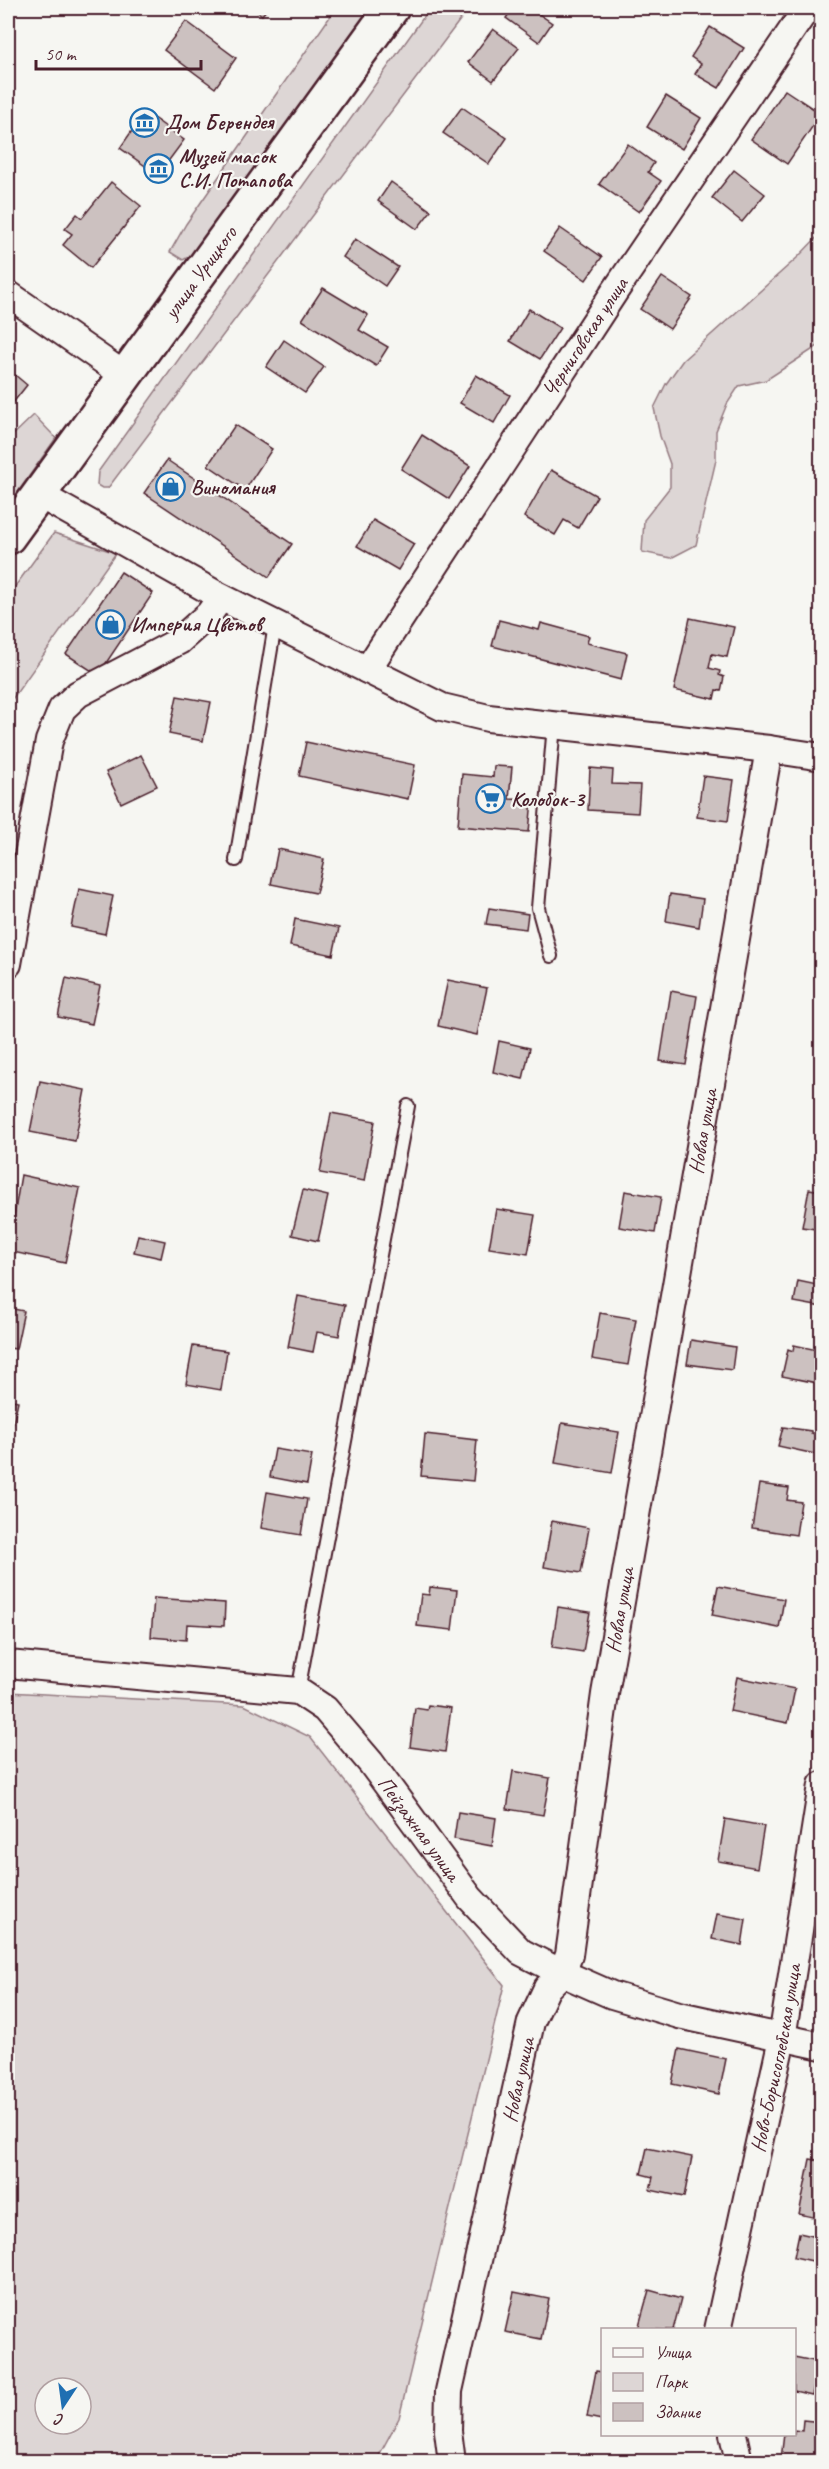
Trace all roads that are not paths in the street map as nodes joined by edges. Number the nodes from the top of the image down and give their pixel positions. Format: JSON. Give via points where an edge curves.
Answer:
{"nodes":[{"id":1,"x":392,"y":8,"type":"edge"},
{"id":2,"x":807,"y":8,"type":"edge"},
{"id":3,"x":8,"y":294,"type":"edge"},
{"id":4,"x":124,"y":375,"type":"junction"},
{"id":5,"x":38,"y":494,"type":"junction"},
{"id":6,"x":8,"y":537,"type":"edge"},
{"id":7,"x":221,"y":597,"type":"junction"},
{"id":8,"x":275,"y":625,"type":"junction"},
{"id":9,"x":367,"y":669,"type":"junction"},
{"id":10,"x":554,"y":725,"type":"junction"},
{"id":11,"x":769,"y":749,"type":"junction"},
{"id":12,"x":822,"y":757,"type":"edge"},
{"id":13,"x":236,"y":860,"type":"dead end"},
{"id":14,"x":551,"y":956,"type":"dead end"},
{"id":15,"x":8,"y":964,"type":"edge"},
{"id":16,"x":408,"y":1106,"type":"dead end"},
{"id":17,"x":8,"y":1664,"type":"edge"},
{"id":18,"x":298,"y":1691,"type":"junction"},
{"id":19,"x":822,"y":1785,"type":"edge"},
{"id":20,"x":562,"y":1973,"type":"junction"},
{"id":21,"x":782,"y":2038,"type":"junction"},
{"id":22,"x":822,"y":2046,"type":"edge"},
{"id":23,"x":718,"y":2328,"type":"edge"},
{"id":24,"x":733,"y":2436,"type":"edge"},
{"id":25,"x":452,"y":2462,"type":"edge"},
{"id":26,"x":739,"y":2462,"type":"edge"}],
"edges":[{"from":1,"to":4,"type":"main road","name":"улица Урицкого"},
{"from":2,"to":9,"type":"street","name":"Черниговская улица","via":[[615,291]]},
{"from":3,"to":4,"type":"street"},
{"from":4,"to":5,"type":"main road","name":"улица Урицкого"},
{"from":5,"to":6,"type":"main road","name":"улица Урицкого"},
{"from":5,"to":7,"type":"street"},
{"from":7,"to":8,"type":"street"},
{"from":7,"to":15,"type":"street","via":[[209,614],[179,641],[78,694],[62,709],[49,741]]},
{"from":8,"to":9,"type":"street"},
{"from":8,"to":13,"type":"lane"},
{"from":9,"to":10,"type":"street","via":[[442,707],[488,718]]},
{"from":10,"to":11,"type":"street"},
{"from":10,"to":14,"type":"lane","via":[[538,908]]},
{"from":11,"to":12,"type":"street"},
{"from":11,"to":20,"type":"street","name":"Новая улица","via":[[607,1682],[569,1954]]},
{"from":16,"to":18,"type":"lane"},
{"from":17,"to":18,"type":"street","name":"Пейзажная улица"},
{"from":18,"to":20,"type":"street","name":"Пейзажная улица","via":[[333,1718],[471,1898],[521,1952]]},
{"from":19,"to":21,"type":"street","name":"Ново-Борисоглебская улица"},
{"from":20,"to":21,"type":"street","name":"Пейзажная улица","via":[[612,1995],[679,2015]]},
{"from":20,"to":25,"type":"street","name":"Новая улица","via":[[547,1988],[531,2022],[523,2056],[449,2391]]},
{"from":21,"to":22,"type":"street","name":"Пейзажная улица"},
{"from":21,"to":23,"type":"street","name":"Ново-Борисоглебская улица"},
{"from":24,"to":26,"type":"street"}]}
